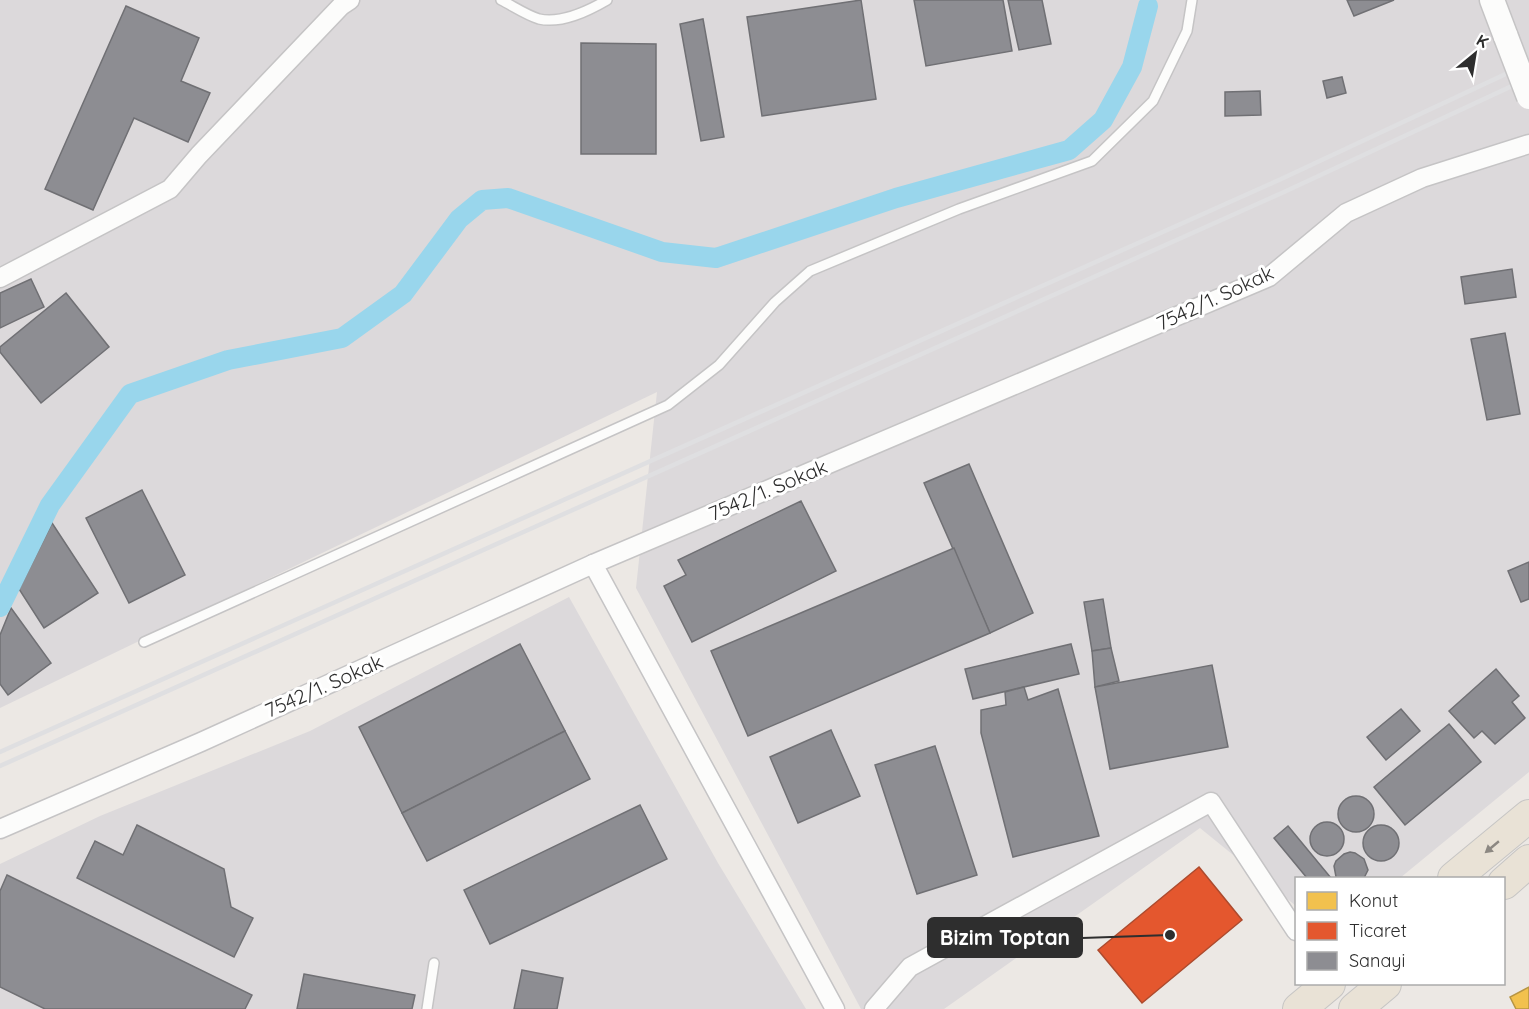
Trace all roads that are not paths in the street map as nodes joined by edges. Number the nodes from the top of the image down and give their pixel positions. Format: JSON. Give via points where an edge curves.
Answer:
{"nodes":[{"id":1,"x":350,"y":0,"type":"edge"},
{"id":2,"x":501,"y":0,"type":"edge"},
{"id":3,"x":607,"y":0,"type":"edge"},
{"id":4,"x":1192,"y":0,"type":"edge"},
{"id":5,"x":1492,"y":0,"type":"edge"},
{"id":6,"x":1529,"y":97,"type":"edge"},
{"id":7,"x":1529,"y":144,"type":"edge"},
{"id":8,"x":0,"y":278,"type":"edge"},
{"id":9,"x":593,"y":564,"type":"junction"},
{"id":10,"x":144,"y":642,"type":"dead end"},
{"id":11,"x":1529,"y":816,"type":"edge"},
{"id":12,"x":0,"y":829,"type":"edge"},
{"id":13,"x":1456,"y":877,"type":"edge"},
{"id":14,"x":1295,"y":929,"type":"edge"},
{"id":15,"x":434,"y":963,"type":"dead end"},
{"id":16,"x":1328,"y":985,"type":"edge"},
{"id":17,"x":1384,"y":985,"type":"edge"},
{"id":18,"x":428,"y":1009,"type":"edge"},
{"id":19,"x":835,"y":1009,"type":"edge"},
{"id":20,"x":874,"y":1009,"type":"edge"},
{"id":21,"x":1299,"y":1009,"type":"edge"},
{"id":22,"x":1355,"y":1009,"type":"edge"}],
"edges":[{"from":1,"to":8,"type":"street","via":[[170,189]]},
{"from":2,"to":3,"type":"lane","via":[[540,19],[565,18]]},
{"from":4,"to":10,"type":"lane","via":[[1187,31],[1153,101],[1092,161],[959,209],[810,271],[775,302],[719,365],[668,405]]},
{"from":5,"to":6,"type":"street","bridge":true},
{"from":7,"to":9,"type":"street","name":"7542/1. Sokak","via":[[1422,178],[1346,213],[1269,277]]},
{"from":9,"to":12,"type":"street","name":"7542/1. Sokak"},
{"from":9,"to":19,"type":"street"},
{"from":11,"to":13,"type":"highway","one_way":true},
{"from":14,"to":20,"type":"street","via":[[1211,802],[910,966]]},
{"from":15,"to":18,"type":"lane"},
{"from":16,"to":21,"type":"highway"},
{"from":17,"to":22,"type":"highway"}]}
